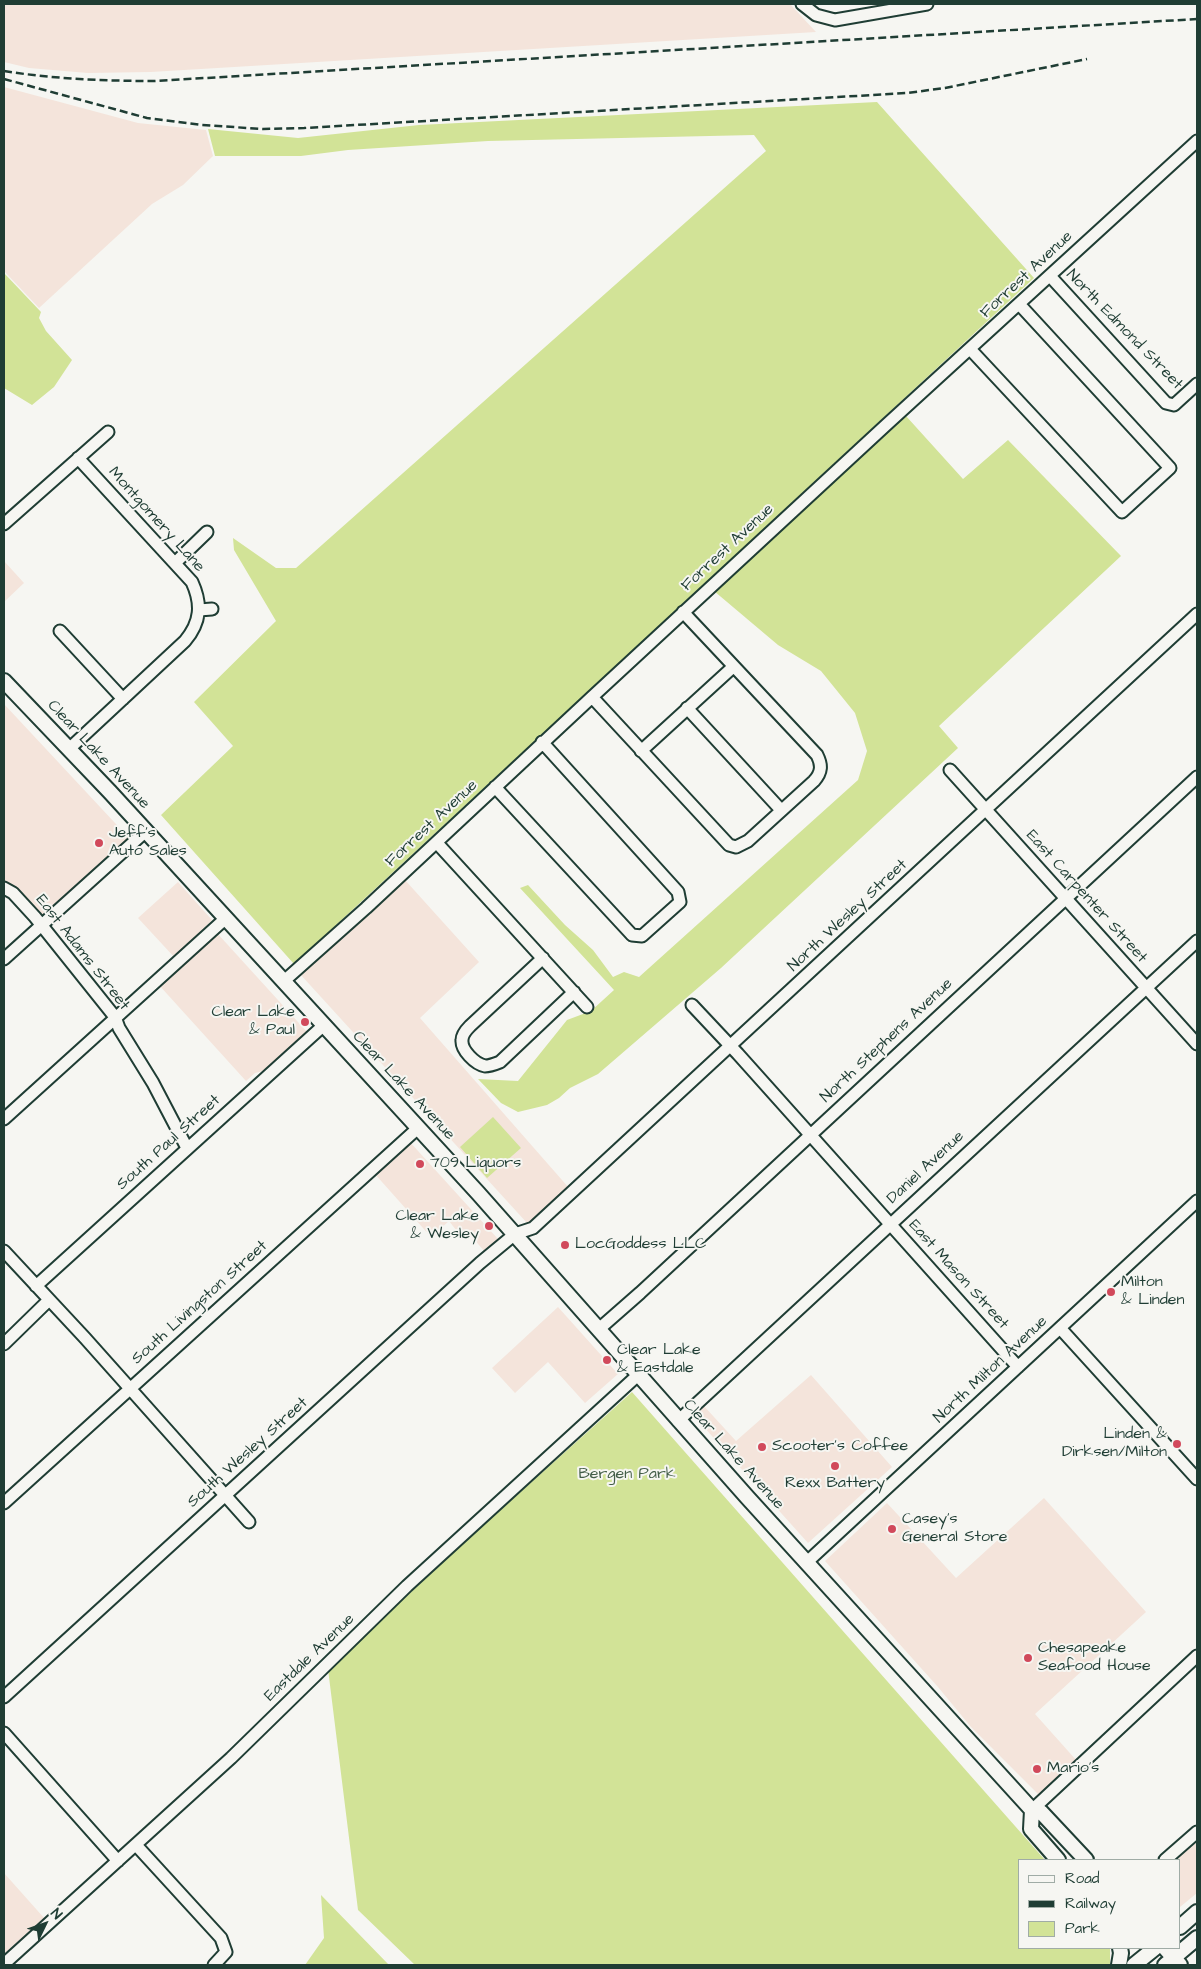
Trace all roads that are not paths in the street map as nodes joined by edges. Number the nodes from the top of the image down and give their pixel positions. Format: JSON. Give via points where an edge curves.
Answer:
{"nodes":[{"id":1,"x":802,"y":4,"type":"edge"},
{"id":2,"x":927,"y":4,"type":"edge"},
{"id":3,"x":1197,"y":142,"type":"edge"},
{"id":4,"x":1050,"y":276,"type":"junction"},
{"id":5,"x":1019,"y":304,"type":"junction"},
{"id":6,"x":970,"y":349,"type":"junction"},
{"id":7,"x":1197,"y":384,"type":"edge"},
{"id":8,"x":108,"y":432,"type":"dead end"},
{"id":9,"x":78,"y":458,"type":"junction"},
{"id":10,"x":4,"y":524,"type":"edge"},
{"id":11,"x":207,"y":532,"type":"dead end"},
{"id":12,"x":175,"y":563,"type":"junction"},
{"id":13,"x":212,"y":609,"type":"dead end"},
{"id":14,"x":199,"y":610,"type":"junction"},
{"id":15,"x":683,"y":612,"type":"junction"},
{"id":16,"x":1197,"y":614,"type":"edge"},
{"id":17,"x":60,"y":631,"type":"dead end"},
{"id":18,"x":733,"y":667,"type":"junction"},
{"id":19,"x":4,"y":681,"type":"edge"},
{"id":20,"x":592,"y":697,"type":"junction"},
{"id":21,"x":123,"y":699,"type":"junction"},
{"id":22,"x":687,"y":708,"type":"junction"},
{"id":23,"x":542,"y":742,"type":"junction"},
{"id":24,"x":69,"y":749,"type":"junction"},
{"id":25,"x":641,"y":751,"type":"junction"},
{"id":26,"x":950,"y":770,"type":"dead end"},
{"id":27,"x":1197,"y":777,"type":"edge"},
{"id":28,"x":495,"y":787,"type":"junction"},
{"id":29,"x":781,"y":810,"type":"junction"},
{"id":30,"x":986,"y":810,"type":"junction"},
{"id":31,"x":146,"y":831,"type":"junction"},
{"id":32,"x":437,"y":843,"type":"junction"},
{"id":33,"x":4,"y":888,"type":"edge"},
{"id":34,"x":1066,"y":898,"type":"junction"},
{"id":35,"x":226,"y":918,"type":"junction"},
{"id":36,"x":41,"y":924,"type":"junction"},
{"id":37,"x":1197,"y":941,"type":"edge"},
{"id":38,"x":543,"y":958,"type":"junction"},
{"id":39,"x":4,"y":959,"type":"edge"},
{"id":40,"x":284,"y":982,"type":"junction"},
{"id":41,"x":1146,"y":988,"type":"junction"},
{"id":42,"x":574,"y":992,"type":"junction"},
{"id":43,"x":692,"y":1005,"type":"dead end"},
{"id":44,"x":587,"y":1006,"type":"dead end"},
{"id":45,"x":115,"y":1017,"type":"junction"},
{"id":46,"x":324,"y":1025,"type":"junction"},
{"id":47,"x":1197,"y":1044,"type":"edge"},
{"id":48,"x":730,"y":1047,"type":"junction"},
{"id":49,"x":4,"y":1119,"type":"edge"},
{"id":50,"x":418,"y":1128,"type":"junction"},
{"id":51,"x":810,"y":1135,"type":"junction"},
{"id":52,"x":187,"y":1148,"type":"junction"},
{"id":53,"x":1197,"y":1201,"type":"edge"},
{"id":54,"x":890,"y":1224,"type":"junction"},
{"id":55,"x":515,"y":1234,"type":"junction"},
{"id":56,"x":4,"y":1251,"type":"edge"},
{"id":57,"x":36,"y":1286,"type":"junction"},
{"id":58,"x":49,"y":1300,"type":"junction"},
{"id":59,"x":1060,"y":1328,"type":"junction"},
{"id":60,"x":599,"y":1329,"type":"junction"},
{"id":61,"x":4,"y":1344,"type":"edge"},
{"id":62,"x":1018,"y":1367,"type":"junction"},
{"id":63,"x":638,"y":1376,"type":"junction"},
{"id":64,"x":129,"y":1389,"type":"junction"},
{"id":65,"x":678,"y":1421,"type":"junction"},
{"id":66,"x":1197,"y":1479,"type":"edge"},
{"id":67,"x":225,"y":1496,"type":"junction"},
{"id":68,"x":4,"y":1503,"type":"edge"},
{"id":69,"x":249,"y":1522,"type":"dead end"},
{"id":70,"x":806,"y":1563,"type":"junction"},
{"id":71,"x":1197,"y":1656,"type":"edge"},
{"id":72,"x":4,"y":1697,"type":"edge"},
{"id":73,"x":4,"y":1733,"type":"edge"},
{"id":74,"x":1032,"y":1810,"type":"junction"},
{"id":75,"x":1197,"y":1832,"type":"edge"},
{"id":76,"x":136,"y":1845,"type":"junction"},
{"id":77,"x":1057,"y":1859,"type":"edge"},
{"id":78,"x":1085,"y":1859,"type":"edge"},
{"id":79,"x":1166,"y":1859,"type":"edge"},
{"id":80,"x":118,"y":1861,"type":"junction"},
{"id":81,"x":1197,"y":1900,"type":"edge"},
{"id":82,"x":1197,"y":1912,"type":"edge"},
{"id":83,"x":1181,"y":1914,"type":"edge"},
{"id":84,"x":1181,"y":1926,"type":"edge"},
{"id":85,"x":1197,"y":1938,"type":"edge"},
{"id":86,"x":1120,"y":1949,"type":"edge"},
{"id":87,"x":1171,"y":1959,"type":"edge"},
{"id":88,"x":4,"y":1964,"type":"edge"},
{"id":89,"x":214,"y":1965,"type":"edge"},
{"id":90,"x":1119,"y":1965,"type":"edge"}],
"edges":[{"from":1,"to":2,"type":"street","via":[[816,15],[835,20]]},
{"from":3,"to":4,"type":"street","name":"Forrest Avenue"},
{"from":4,"to":5,"type":"street","name":"Forrest Avenue"},
{"from":4,"to":7,"type":"street","name":"North Edmond Street","via":[[1166,402],[1174,406]]},
{"from":5,"to":6,"type":"street","name":"Forrest Avenue"},
{"from":5,"to":6,"type":"street","via":[[1170,468],[1122,512]]},
{"from":6,"to":15,"type":"street","name":"Forrest Avenue"},
{"from":8,"to":9,"type":"street"},
{"from":9,"to":10,"type":"street"},
{"from":9,"to":12,"type":"street","name":"Montgomery Lane"},
{"from":11,"to":12,"type":"street"},
{"from":12,"to":14,"type":"street","name":"Montgomery Lane","via":[[192,582]]},
{"from":13,"to":14,"type":"street"},
{"from":14,"to":21,"type":"street","via":[[191,634]]},
{"from":15,"to":18,"type":"street"},
{"from":15,"to":20,"type":"street","name":"Forrest Avenue"},
{"from":16,"to":30,"type":"street","name":"North Wesley Street"},
{"from":17,"to":21,"type":"street"},
{"from":18,"to":22,"type":"street"},
{"from":18,"to":29,"type":"street","via":[[821,762],[819,775]]},
{"from":19,"to":24,"type":"main road","name":"Clear Lake Avenue"},
{"from":20,"to":23,"type":"street","name":"Forrest Avenue"},
{"from":20,"to":25,"type":"street"},
{"from":21,"to":24,"type":"street"},
{"from":22,"to":25,"type":"street"},
{"from":22,"to":29,"type":"street"},
{"from":23,"to":28,"type":"street","name":"Forrest Avenue"},
{"from":23,"to":28,"type":"street","via":[[678,892],[680,902],[642,936],[632,935]]},
{"from":24,"to":31,"type":"main road","name":"Clear Lake Avenue"},
{"from":25,"to":29,"type":"street","via":[[729,845],[742,845]]},
{"from":26,"to":30,"type":"street","name":"East Carpenter Street"},
{"from":27,"to":34,"type":"street","name":"North Stephens Avenue"},
{"from":28,"to":32,"type":"street","name":"Forrest Avenue"},
{"from":30,"to":34,"type":"street","name":"East Carpenter Street"},
{"from":30,"to":48,"type":"street","name":"North Wesley Street"},
{"from":31,"to":35,"type":"main road","name":"Clear Lake Avenue"},
{"from":31,"to":36,"type":"street"},
{"from":32,"to":38,"type":"street"},
{"from":32,"to":40,"type":"street","name":"Forrest Avenue"},
{"from":33,"to":36,"type":"street","name":"East Adams Street"},
{"from":34,"to":41,"type":"street","name":"East Carpenter Street"},
{"from":34,"to":51,"type":"street","name":"North Stephens Avenue"},
{"from":35,"to":40,"type":"main road","name":"Clear Lake Avenue"},
{"from":35,"to":45,"type":"street"},
{"from":36,"to":39,"type":"street"},
{"from":36,"to":45,"type":"street","name":"East Adams Street"},
{"from":37,"to":41,"type":"street","name":"Daniel Avenue"},
{"from":38,"to":42,"type":"street"},
{"from":38,"to":42,"type":"street","via":[[470,1026],[462,1040],[464,1049],[484,1066],[500,1062]]},
{"from":40,"to":46,"type":"main road","name":"Clear Lake Avenue"},
{"from":41,"to":47,"type":"street","name":"East Carpenter Street"},
{"from":41,"to":54,"type":"street","name":"Daniel Avenue"},
{"from":42,"to":44,"type":"street"},
{"from":43,"to":48,"type":"street","name":"East Mason Street"},
{"from":45,"to":49,"type":"street"},
{"from":45,"to":52,"type":"street","name":"East Adams Street"},
{"from":46,"to":50,"type":"main road","name":"Clear Lake Avenue"},
{"from":46,"to":52,"type":"street","name":"South Paul Street"},
{"from":48,"to":51,"type":"street","name":"East Mason Street"},
{"from":48,"to":55,"type":"street","name":"North Wesley Street","via":[[534,1228]]},
{"from":50,"to":55,"type":"main road","name":"Clear Lake Avenue"},
{"from":50,"to":64,"type":"street","name":"South Livingston Street"},
{"from":51,"to":54,"type":"street","name":"East Mason Street"},
{"from":51,"to":60,"type":"street","name":"North Stephens Avenue"},
{"from":52,"to":57,"type":"street","name":"South Paul Street"},
{"from":53,"to":59,"type":"street","name":"North Milton Avenue"},
{"from":54,"to":62,"type":"street","name":"East Mason Street"},
{"from":54,"to":65,"type":"street","name":"Daniel Avenue"},
{"from":55,"to":60,"type":"main road","name":"Clear Lake Avenue"},
{"from":55,"to":67,"type":"street","name":"South Wesley Street"},
{"from":56,"to":57,"type":"street"},
{"from":57,"to":58,"type":"street"},
{"from":58,"to":61,"type":"street"},
{"from":58,"to":64,"type":"street"},
{"from":59,"to":62,"type":"street","name":"North Milton Avenue"},
{"from":59,"to":66,"type":"street"},
{"from":60,"to":63,"type":"main road","name":"Clear Lake Avenue"},
{"from":62,"to":70,"type":"street","name":"North Milton Avenue"},
{"from":63,"to":65,"type":"main road","name":"Clear Lake Avenue"},
{"from":63,"to":76,"type":"street","name":"Eastdale Avenue","via":[[427,1568]]},
{"from":64,"to":67,"type":"street"},
{"from":64,"to":68,"type":"street","name":"South Livingston Street"},
{"from":65,"to":70,"type":"main road","name":"Clear Lake Avenue"},
{"from":67,"to":69,"type":"street"},
{"from":67,"to":72,"type":"street","name":"South Wesley Street"},
{"from":70,"to":74,"type":"main road","name":"Clear Lake Avenue"},
{"from":71,"to":74,"type":"street"},
{"from":73,"to":80,"type":"street"},
{"from":74,"to":77,"type":"main road","via":[[1030,1829]]},
{"from":74,"to":78,"type":"main road","name":"Clear Lake Avenue","via":[[1041,1812]]},
{"from":75,"to":79,"type":"street"},
{"from":76,"to":80,"type":"street","name":"Eastdale Avenue"},
{"from":76,"to":89,"type":"street","via":[[221,1938],[226,1952]]},
{"from":80,"to":88,"type":"street","name":"Eastdale Avenue"},
{"from":81,"to":83,"type":"main road"},
{"from":82,"to":84,"type":"main road"},
{"from":85,"to":87,"type":"main road"},
{"from":86,"to":90,"type":"main road"}]}
